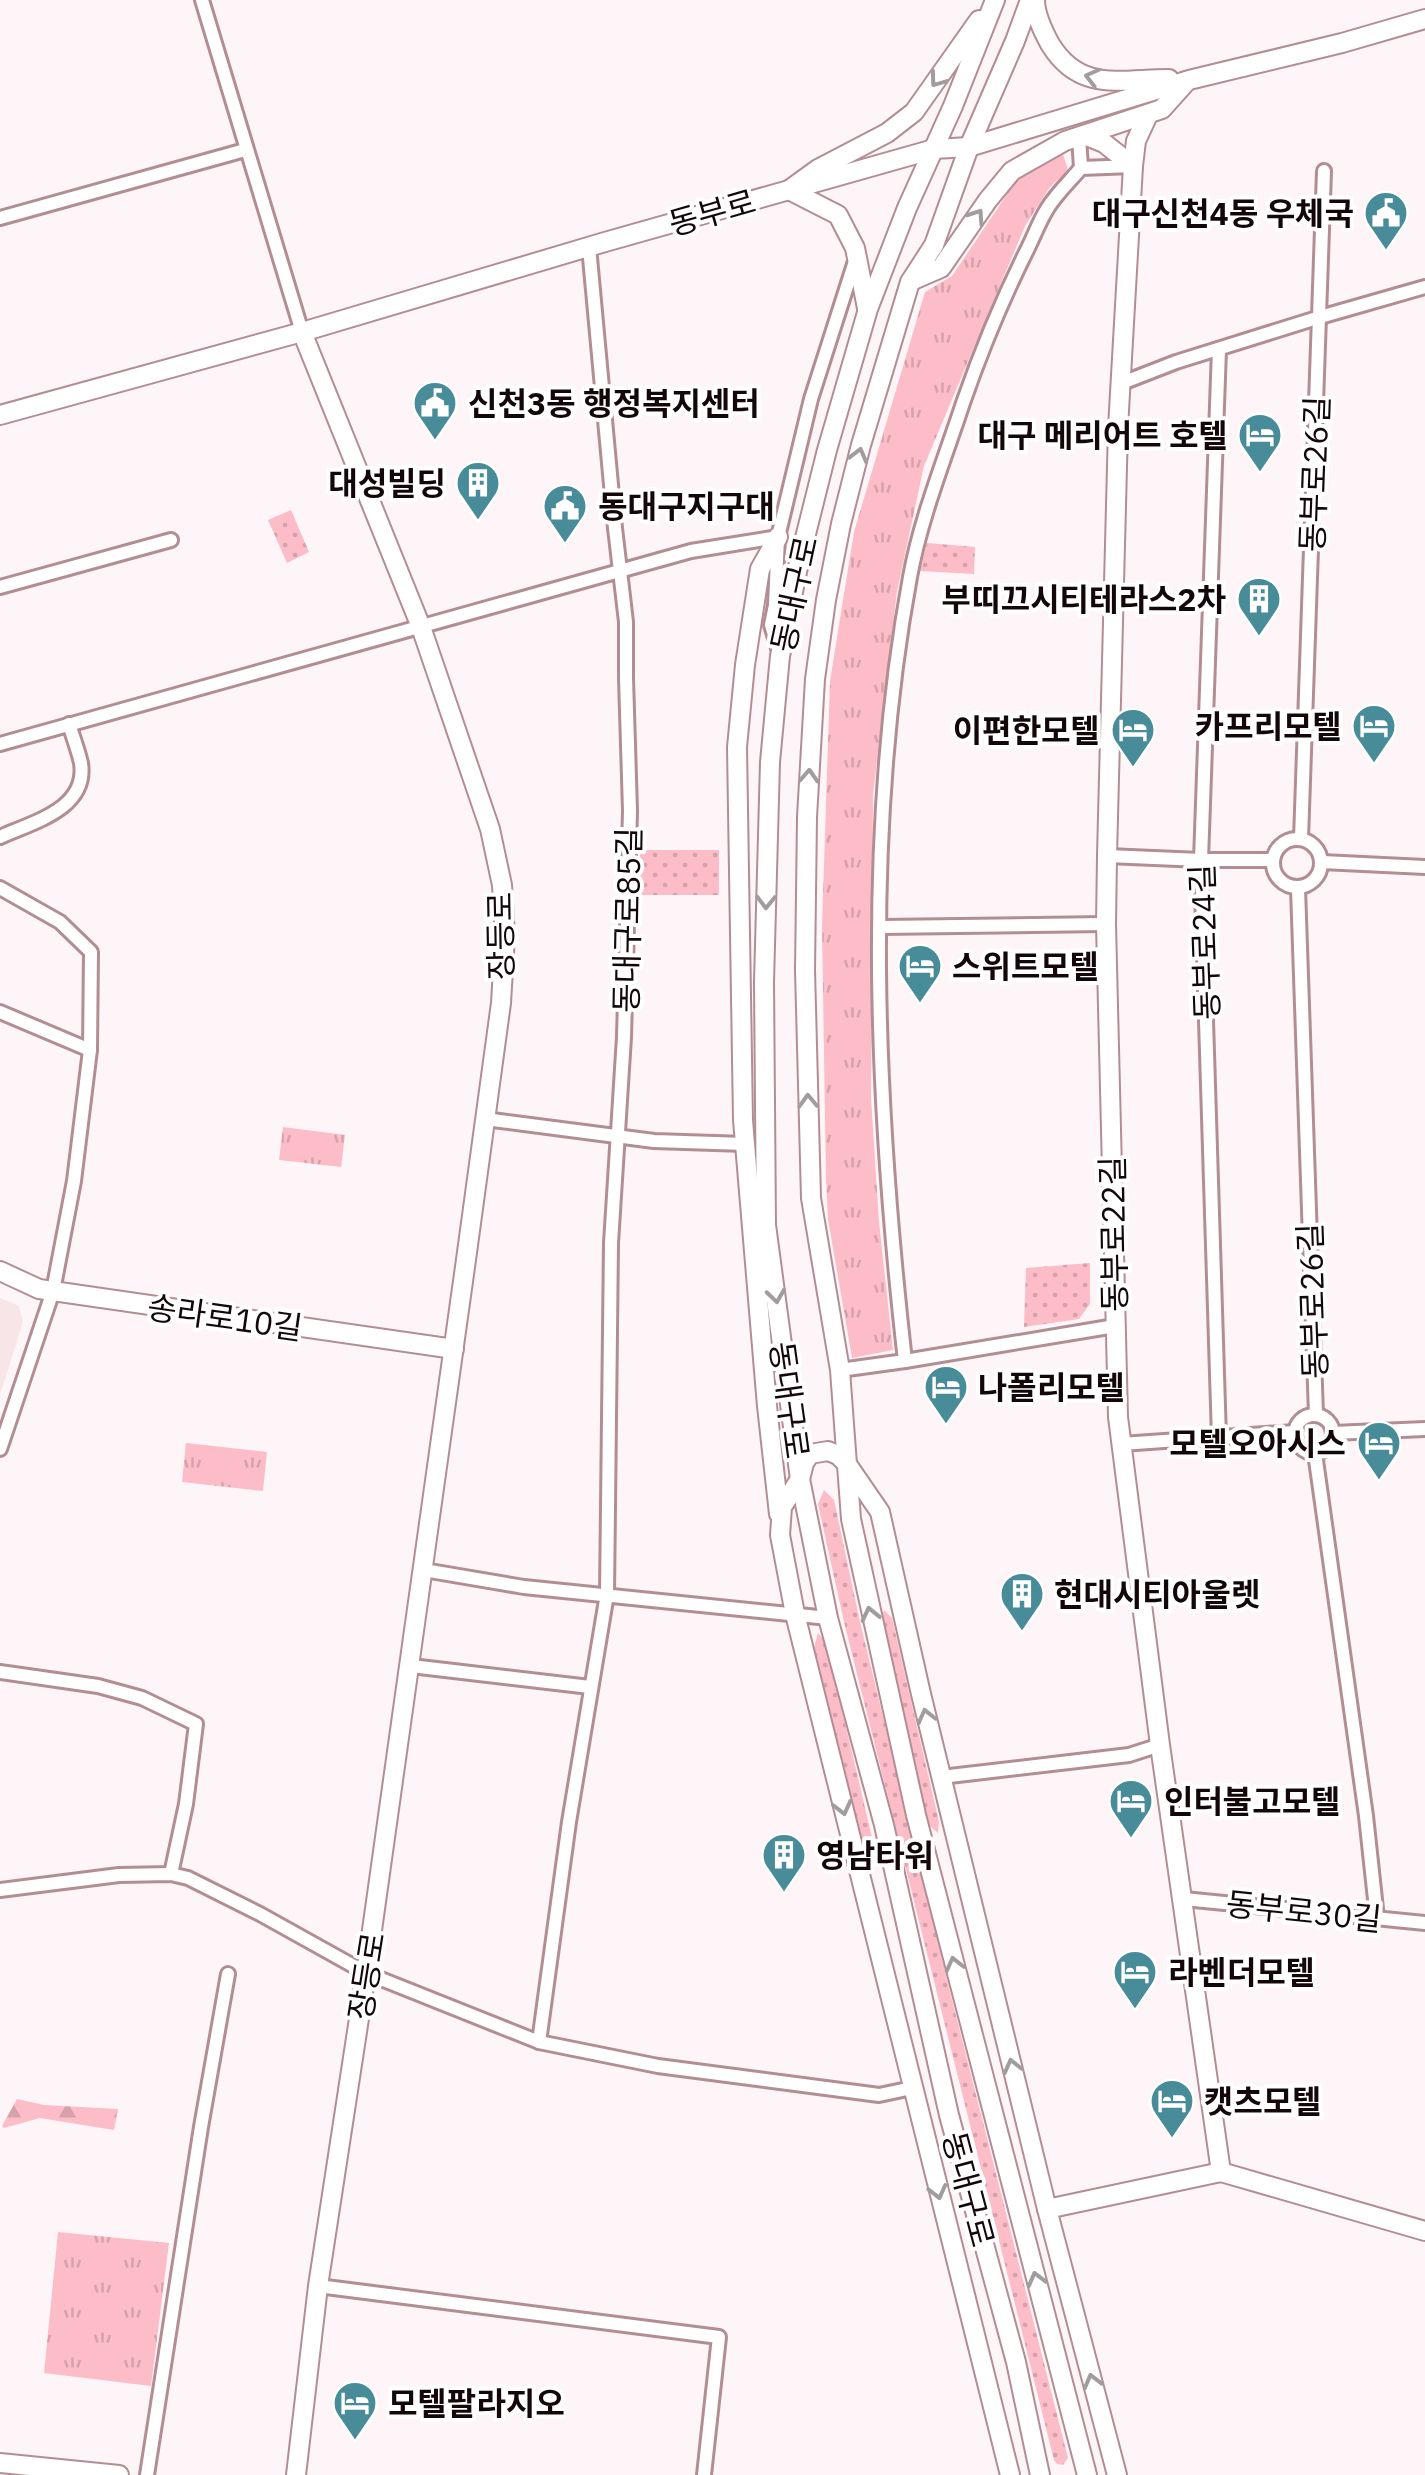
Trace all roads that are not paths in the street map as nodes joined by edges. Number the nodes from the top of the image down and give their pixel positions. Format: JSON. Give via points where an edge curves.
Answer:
{"nodes":[{"id":1,"x":202,"y":0,"type":"edge"},
{"id":2,"x":994,"y":0,"type":"edge"},
{"id":3,"x":1032,"y":0,"type":"edge"},
{"id":4,"x":1425,"y":19,"type":"edge"},
{"id":5,"x":1189,"y":80,"type":"junction"},
{"id":6,"x":1148,"y":115,"type":"junction"},
{"id":7,"x":1082,"y":136,"type":"junction"},
{"id":8,"x":969,"y":147,"type":"junction"},
{"id":9,"x":934,"y":149,"type":"junction"},
{"id":10,"x":245,"y":150,"type":"junction"},
{"id":11,"x":1134,"y":166,"type":"junction"},
{"id":12,"x":1081,"y":168,"type":"junction"},
{"id":13,"x":1324,"y":172,"type":"dead end"},
{"id":14,"x":789,"y":190,"type":"junction"},
{"id":15,"x":0,"y":218,"type":"edge"},
{"id":16,"x":589,"y":247,"type":"junction"},
{"id":17,"x":857,"y":256,"type":"junction"},
{"id":18,"x":910,"y":282,"type":"junction"},
{"id":19,"x":1422,"y":288,"type":"edge"},
{"id":20,"x":868,"y":309,"type":"junction"},
{"id":21,"x":1320,"y":317,"type":"junction"},
{"id":22,"x":302,"y":332,"type":"junction"},
{"id":23,"x":1219,"y":349,"type":"junction"},
{"id":24,"x":1122,"y":382,"type":"junction"},
{"id":25,"x":0,"y":415,"type":"edge"},
{"id":26,"x":778,"y":537,"type":"junction"},
{"id":27,"x":171,"y":540,"type":"dead end"},
{"id":28,"x":620,"y":570,"type":"junction"},
{"id":29,"x":0,"y":587,"type":"edge"},
{"id":30,"x":421,"y":627,"type":"junction"},
{"id":31,"x":780,"y":656,"type":"junction"},
{"id":32,"x":69,"y":724,"type":"junction"},
{"id":33,"x":0,"y":744,"type":"edge"},
{"id":34,"x":0,"y":836,"type":"edge"},
{"id":35,"x":1301,"y":839,"type":"junction"},
{"id":36,"x":1107,"y":856,"type":"junction"},
{"id":37,"x":1201,"y":860,"type":"junction"},
{"id":38,"x":1273,"y":860,"type":"junction"},
{"id":39,"x":1322,"y":862,"type":"junction"},
{"id":40,"x":1425,"y":868,"type":"edge"},
{"id":41,"x":0,"y":888,"type":"edge"},
{"id":42,"x":1298,"y":888,"type":"junction"},
{"id":43,"x":1106,"y":924,"type":"junction"},
{"id":44,"x":881,"y":927,"type":"junction"},
{"id":45,"x":0,"y":1012,"type":"edge"},
{"id":46,"x":90,"y":1050,"type":"junction"},
{"id":47,"x":485,"y":1119,"type":"junction"},
{"id":48,"x":619,"y":1137,"type":"junction"},
{"id":49,"x":745,"y":1144,"type":"junction"},
{"id":50,"x":0,"y":1271,"type":"edge"},
{"id":51,"x":53,"y":1291,"type":"junction"},
{"id":52,"x":1116,"y":1326,"type":"junction"},
{"id":53,"x":454,"y":1349,"type":"junction"},
{"id":54,"x":904,"y":1361,"type":"junction"},
{"id":55,"x":840,"y":1370,"type":"junction"},
{"id":56,"x":1316,"y":1415,"type":"junction"},
{"id":57,"x":1425,"y":1429,"type":"edge"},
{"id":58,"x":1296,"y":1432,"type":"junction"},
{"id":59,"x":1333,"y":1433,"type":"junction"},
{"id":60,"x":1219,"y":1438,"type":"junction"},
{"id":61,"x":1121,"y":1444,"type":"junction"},
{"id":62,"x":0,"y":1448,"type":"edge"},
{"id":63,"x":1315,"y":1453,"type":"junction"},
{"id":64,"x":847,"y":1464,"type":"junction"},
{"id":65,"x":800,"y":1479,"type":"junction"},
{"id":66,"x":780,"y":1536,"type":"junction"},
{"id":67,"x":424,"y":1570,"type":"junction"},
{"id":68,"x":607,"y":1594,"type":"junction"},
{"id":69,"x":794,"y":1614,"type":"junction"},
{"id":70,"x":828,"y":1618,"type":"junction"},
{"id":71,"x":411,"y":1666,"type":"junction"},
{"id":72,"x":0,"y":1672,"type":"edge"},
{"id":73,"x":590,"y":1687,"type":"junction"},
{"id":74,"x":1160,"y":1745,"type":"junction"},
{"id":75,"x":941,"y":1777,"type":"junction"},
{"id":76,"x":170,"y":1874,"type":"junction"},
{"id":77,"x":0,"y":1890,"type":"edge"},
{"id":78,"x":1184,"y":1899,"type":"junction"},
{"id":79,"x":1378,"y":1918,"type":"junction"},
{"id":80,"x":1425,"y":1923,"type":"edge"},
{"id":81,"x":366,"y":1973,"type":"junction"},
{"id":82,"x":228,"y":1974,"type":"dead end"},
{"id":83,"x":539,"y":2042,"type":"junction"},
{"id":84,"x":912,"y":2088,"type":"junction"},
{"id":85,"x":1221,"y":2172,"type":"junction"},
{"id":86,"x":1047,"y":2209,"type":"junction"},
{"id":87,"x":1425,"y":2230,"type":"edge"},
{"id":88,"x":318,"y":2286,"type":"junction"},
{"id":89,"x":0,"y":2463,"type":"edge"},
{"id":90,"x":119,"y":2475,"type":"edge"},
{"id":91,"x":147,"y":2475,"type":"edge"},
{"id":92,"x":296,"y":2475,"type":"edge"},
{"id":93,"x":704,"y":2475,"type":"edge"},
{"id":94,"x":1010,"y":2475,"type":"edge"},
{"id":95,"x":1040,"y":2475,"type":"edge"},
{"id":96,"x":1087,"y":2475,"type":"edge"},
{"id":97,"x":1117,"y":2475,"type":"edge"}],
"edges":[{"from":1,"to":10,"type":"street"},
{"from":2,"to":9,"type":"main road","name":"동대구로"},
{"from":2,"to":14,"type":"main road","one_way":true,"via":[[914,112]]},
{"from":5,"to":3,"type":"main road","one_way":true,"via":[[1099,81],[1073,72],[1046,36]]},
{"from":3,"to":8,"type":"main road","name":"동대구로"},
{"from":4,"to":5,"type":"main road","name":"동부로"},
{"from":5,"to":6,"type":"main road"},
{"from":5,"to":8,"type":"main road","name":"동부로"},
{"from":6,"to":7,"type":"main road"},
{"from":6,"to":11,"type":"main road","name":"동부로22길"},
{"from":7,"to":11,"type":"main road"},
{"from":7,"to":12,"type":"street"},
{"from":18,"to":7,"type":"main road","one_way":true,"via":[[941,268],[1012,171]]},
{"from":8,"to":9,"type":"main road","name":"동부로"},
{"from":8,"to":18,"type":"main road","name":"동대구로","via":[[934,245]]},
{"from":9,"to":14,"type":"main road","name":"동부로"},
{"from":9,"to":20,"type":"main road","name":"동대구로"},
{"from":10,"to":15,"type":"street"},
{"from":10,"to":22,"type":"street"},
{"from":11,"to":12,"type":"street"},
{"from":11,"to":24,"type":"main road","name":"동부로22길"},
{"from":12,"to":44,"type":"street","via":[[1048,208],[1002,300],[930,497],[895,675]]},
{"from":13,"to":21,"type":"street","name":"동부로26길"},
{"from":14,"to":16,"type":"main road","name":"동부로"},
{"from":14,"to":17,"type":"main road","via":[[838,215]]},
{"from":16,"to":22,"type":"main road","name":"동부로"},
{"from":16,"to":28,"type":"street","name":"동대구로85길"},
{"from":17,"to":20,"type":"main road"},
{"from":17,"to":26,"type":"street","via":[[811,400]]},
{"from":55,"to":18,"type":"main road","name":"동대구로","one_way":true,"via":[[811,1198],[805,970],[815,679],[840,524]]},
{"from":19,"to":21,"type":"street"},
{"from":20,"to":31,"type":"main road","name":"동대구로","via":[[827,450]]},
{"from":21,"to":23,"type":"street"},
{"from":21,"to":35,"type":"street","name":"동부로26길"},
{"from":22,"to":25,"type":"main road","name":"동부로"},
{"from":22,"to":30,"type":"main road","name":"장등로"},
{"from":23,"to":24,"type":"street"},
{"from":23,"to":37,"type":"street","name":"동부로24길"},
{"from":24,"to":36,"type":"main road","name":"동부로22길"},
{"from":26,"to":28,"type":"street","via":[[690,550]]},
{"from":26,"to":31,"type":"street","via":[[771,625]]},
{"from":26,"to":49,"type":"main road","via":[[760,569],[737,747]]},
{"from":27,"to":29,"type":"street"},
{"from":28,"to":30,"type":"street"},
{"from":28,"to":48,"type":"street","name":"동대구로85길","via":[[630,811]]},
{"from":30,"to":32,"type":"street"},
{"from":30,"to":47,"type":"main road","name":"장등로","via":[[490,829],[502,885],[501,1002]]},
{"from":31,"to":65,"type":"main road","name":"동대구로","one_way":true,"via":[[764,964],[766,1225]]},
{"from":32,"to":33,"type":"street"},
{"from":32,"to":34,"type":"street","via":[[81,765],[70,804]]},
{"from":35,"to":38,"type":"street","via":[[1280,846]]},
{"from":35,"to":39,"type":"street","via":[[1316,847]]},
{"from":36,"to":37,"type":"street"},
{"from":36,"to":43,"type":"main road","name":"동부로22길"},
{"from":37,"to":38,"type":"street"},
{"from":37,"to":60,"type":"street","name":"동부로24길"},
{"from":38,"to":42,"type":"street","via":[[1280,880]]},
{"from":39,"to":40,"type":"street"},
{"from":39,"to":42,"type":"street","via":[[1313,882]]},
{"from":41,"to":46,"type":"street","via":[[60,922],[91,952]]},
{"from":42,"to":56,"type":"street","name":"동부로26길"},
{"from":43,"to":44,"type":"street"},
{"from":43,"to":52,"type":"main road","name":"동부로22길"},
{"from":44,"to":54,"type":"street","via":[[882,1101]]},
{"from":45,"to":46,"type":"street"},
{"from":46,"to":51,"type":"street"},
{"from":47,"to":48,"type":"street"},
{"from":47,"to":53,"type":"main road","name":"장등로"},
{"from":48,"to":49,"type":"street"},
{"from":48,"to":68,"type":"street","name":"동대구로85길","via":[[611,1243]]},
{"from":49,"to":66,"type":"main road"},
{"from":50,"to":51,"type":"main road","name":"송라로10길"},
{"from":51,"to":53,"type":"main road","name":"송라로10길"},
{"from":51,"to":62,"type":"street"},
{"from":52,"to":54,"type":"street","name":"동대구로"},
{"from":52,"to":61,"type":"main road","name":"동부로22길"},
{"from":53,"to":67,"type":"main road","name":"장등로"},
{"from":54,"to":55,"type":"street","name":"동대구로"},
{"from":55,"to":64,"type":"main road","name":"동대구로"},
{"from":56,"to":58,"type":"street","via":[[1301,1420]]},
{"from":56,"to":59,"type":"street"},
{"from":57,"to":59,"type":"street"},
{"from":58,"to":60,"type":"street"},
{"from":58,"to":63,"type":"street","via":[[1303,1449]]},
{"from":59,"to":63,"type":"street","via":[[1326,1449]]},
{"from":60,"to":61,"type":"street"},
{"from":61,"to":74,"type":"main road","name":"동부로22길"},
{"from":63,"to":79,"type":"street"},
{"from":64,"to":65,"type":"main road","via":[[828,1451],[810,1454]]},
{"from":75,"to":64,"type":"main road","one_way":true,"via":[[880,1512]]},
{"from":96,"to":64,"type":"main road","name":"동대구로","one_way":true,"via":[[916,1815],[850,1519]]},
{"from":65,"to":66,"type":"main road","via":[[782,1507]]},
{"from":65,"to":70,"type":"main road","name":"동대구로"},
{"from":66,"to":69,"type":"main road"},
{"from":67,"to":68,"type":"street"},
{"from":67,"to":71,"type":"main road","name":"장등로"},
{"from":68,"to":69,"type":"street"},
{"from":68,"to":73,"type":"street","name":"동대구로85길"},
{"from":69,"to":70,"type":"street"},
{"from":69,"to":84,"type":"main road","one_way":true},
{"from":70,"to":95,"type":"main road","name":"동대구로"},
{"from":71,"to":73,"type":"street"},
{"from":71,"to":81,"type":"main road","name":"장등로"},
{"from":72,"to":76,"type":"street","via":[[98,1686],[196,1724]]},
{"from":73,"to":83,"type":"street"},
{"from":74,"to":75,"type":"street"},
{"from":74,"to":78,"type":"main road","name":"동부로22길"},
{"from":86,"to":75,"type":"main road","one_way":true},
{"from":76,"to":77,"type":"street"},
{"from":76,"to":81,"type":"street","via":[[203,1885]]},
{"from":78,"to":79,"type":"street","name":"동부로30길"},
{"from":78,"to":85,"type":"main road","name":"동부로22길"},
{"from":79,"to":80,"type":"street","name":"동부로30길"},
{"from":81,"to":83,"type":"street"},
{"from":81,"to":88,"type":"main road","name":"장등로"},
{"from":82,"to":91,"type":"street"},
{"from":83,"to":84,"type":"street","via":[[658,2066],[860,2092]]},
{"from":84,"to":94,"type":"main road","one_way":true},
{"from":85,"to":86,"type":"main road"},
{"from":85,"to":87,"type":"main road"},
{"from":97,"to":86,"type":"main road","one_way":true},
{"from":88,"to":92,"type":"main road","name":"장등로"},
{"from":88,"to":93,"type":"street","via":[[719,2337]]},
{"from":89,"to":90,"type":"main road"}]}
